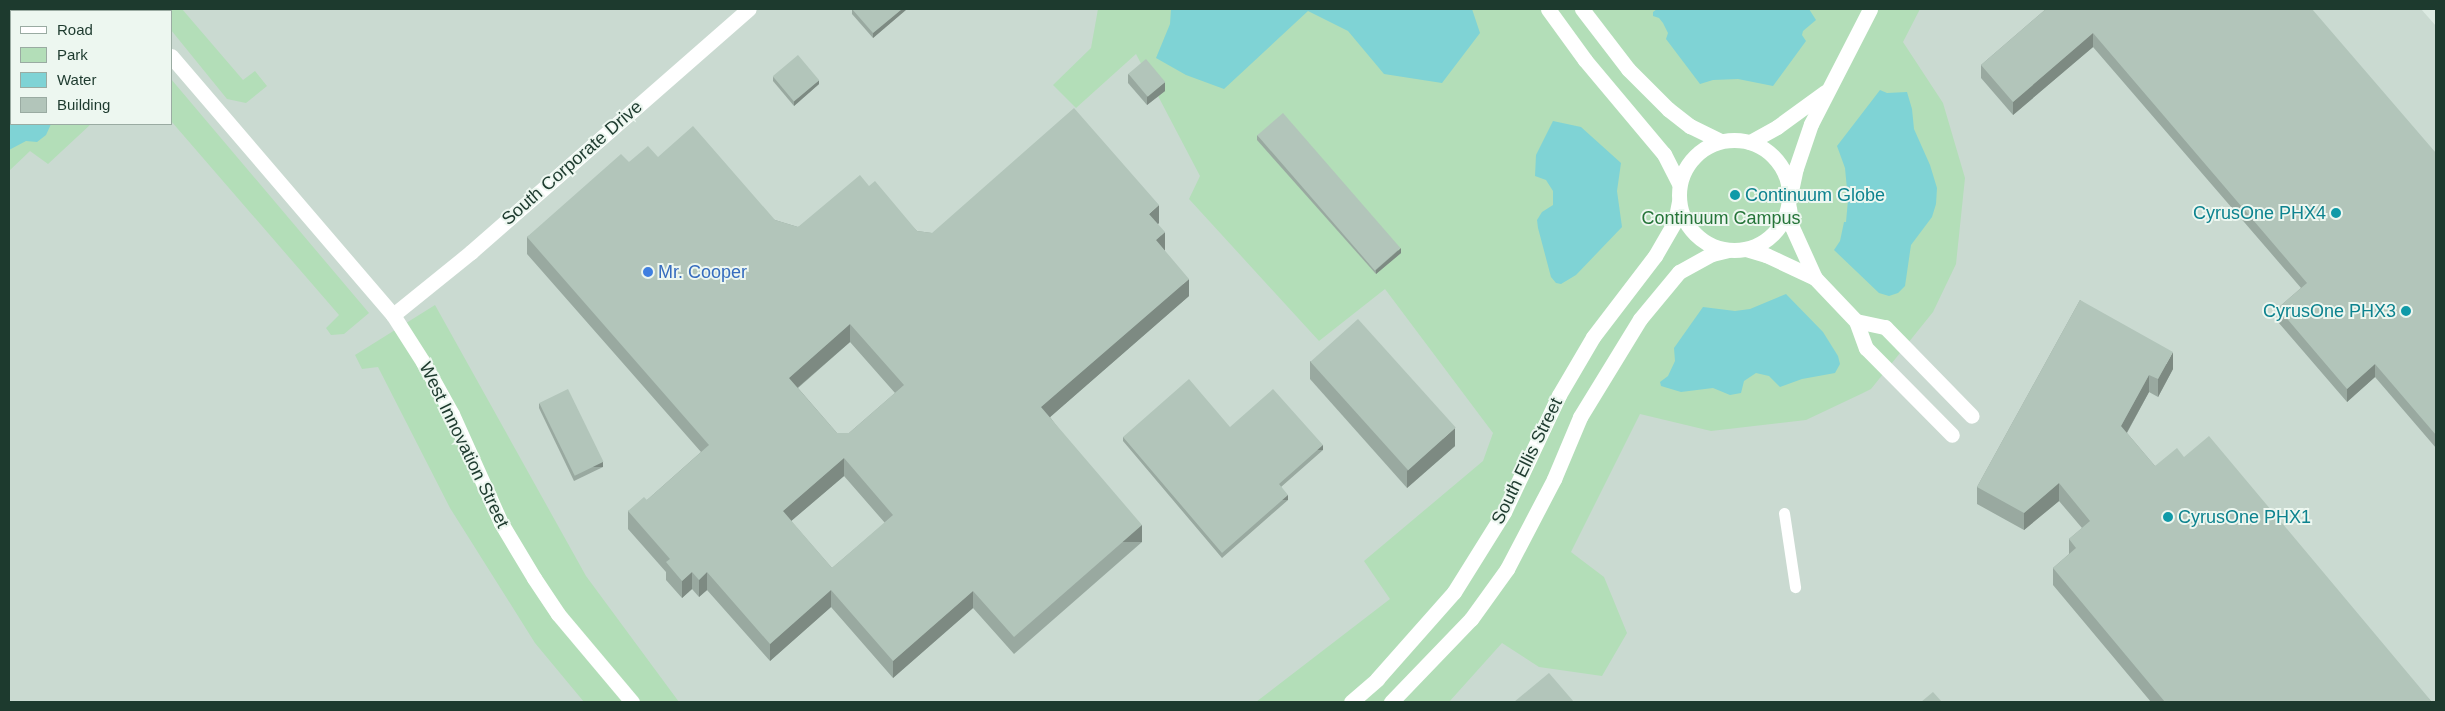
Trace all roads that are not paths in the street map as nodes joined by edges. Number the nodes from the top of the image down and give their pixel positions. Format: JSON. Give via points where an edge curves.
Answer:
{"nodes":[{"id":1,"x":749,"y":9,"type":"edge"},
{"id":2,"x":1548,"y":9,"type":"edge"},
{"id":3,"x":1582,"y":9,"type":"edge"},
{"id":4,"x":1870,"y":9,"type":"edge"},
{"id":5,"x":172,"y":57,"type":"edge"},
{"id":6,"x":1828,"y":90,"type":"junction"},
{"id":7,"x":1720,"y":141,"type":"junction"},
{"id":8,"x":1750,"y":142,"type":"junction"},
{"id":9,"x":1679,"y":184,"type":"junction"},
{"id":10,"x":1678,"y":202,"type":"junction"},
{"id":11,"x":1789,"y":202,"type":"junction"},
{"id":12,"x":1746,"y":249,"type":"junction"},
{"id":13,"x":1728,"y":250,"type":"junction"},
{"id":14,"x":1815,"y":278,"type":"junction"},
{"id":15,"x":393,"y":315,"type":"junction"},
{"id":16,"x":1856,"y":321,"type":"junction"},
{"id":17,"x":1972,"y":416,"type":"dead end"},
{"id":18,"x":1952,"y":435,"type":"dead end"},
{"id":19,"x":1784,"y":513,"type":"dead end"},
{"id":20,"x":1794,"y":587,"type":"dead end"},
{"id":21,"x":632,"y":702,"type":"edge"},
{"id":22,"x":1351,"y":702,"type":"edge"},
{"id":23,"x":1391,"y":702,"type":"edge"}],
"edges":[{"from":1,"to":15,"type":"street","name":"South Corporate Drive"},
{"from":2,"to":9,"type":"street","via":[[1585,60],[1664,154]]},
{"from":3,"to":7,"type":"street","via":[[1628,70],[1668,109],[1690,126]]},
{"from":4,"to":6,"type":"street"},
{"from":5,"to":15,"type":"street","name":"West Innovation Street"},
{"from":6,"to":8,"type":"street"},
{"from":6,"to":11,"type":"street","via":[[1811,124]]},
{"from":7,"to":8,"type":"street"},
{"from":7,"to":9,"type":"street","via":[[1706,146],[1694,156],[1684,169]]},
{"from":8,"to":11,"type":"street","via":[[1766,150],[1779,163],[1787,179]]},
{"from":9,"to":10,"type":"street"},
{"from":10,"to":13,"type":"street","via":[[1684,220],[1695,235],[1710,245]]},
{"from":10,"to":22,"type":"street","name":"South Ellis Street","via":[[1675,222],[1655,256],[1593,337],[1559,395],[1504,512],[1454,592],[1377,679]]},
{"from":11,"to":12,"type":"street","via":[[1783,221],[1774,234],[1761,244]]},
{"from":11,"to":14,"type":"street","via":[[1792,227]]},
{"from":12,"to":13,"type":"street"},
{"from":12,"to":14,"type":"street"},
{"from":13,"to":23,"type":"street","name":"South Ellis Street","via":[[1712,254],[1679,272],[1640,318],[1580,417],[1554,479],[1507,569],[1471,620]]},
{"from":14,"to":16,"type":"street"},
{"from":15,"to":21,"type":"street","name":"West Innovation Street","via":[[452,414],[501,523],[534,578],[558,614]]},
{"from":16,"to":17,"type":"street","via":[[1884,327]]},
{"from":16,"to":18,"type":"street","via":[[1866,348]]},
{"from":19,"to":20,"type":"lane"}]}
